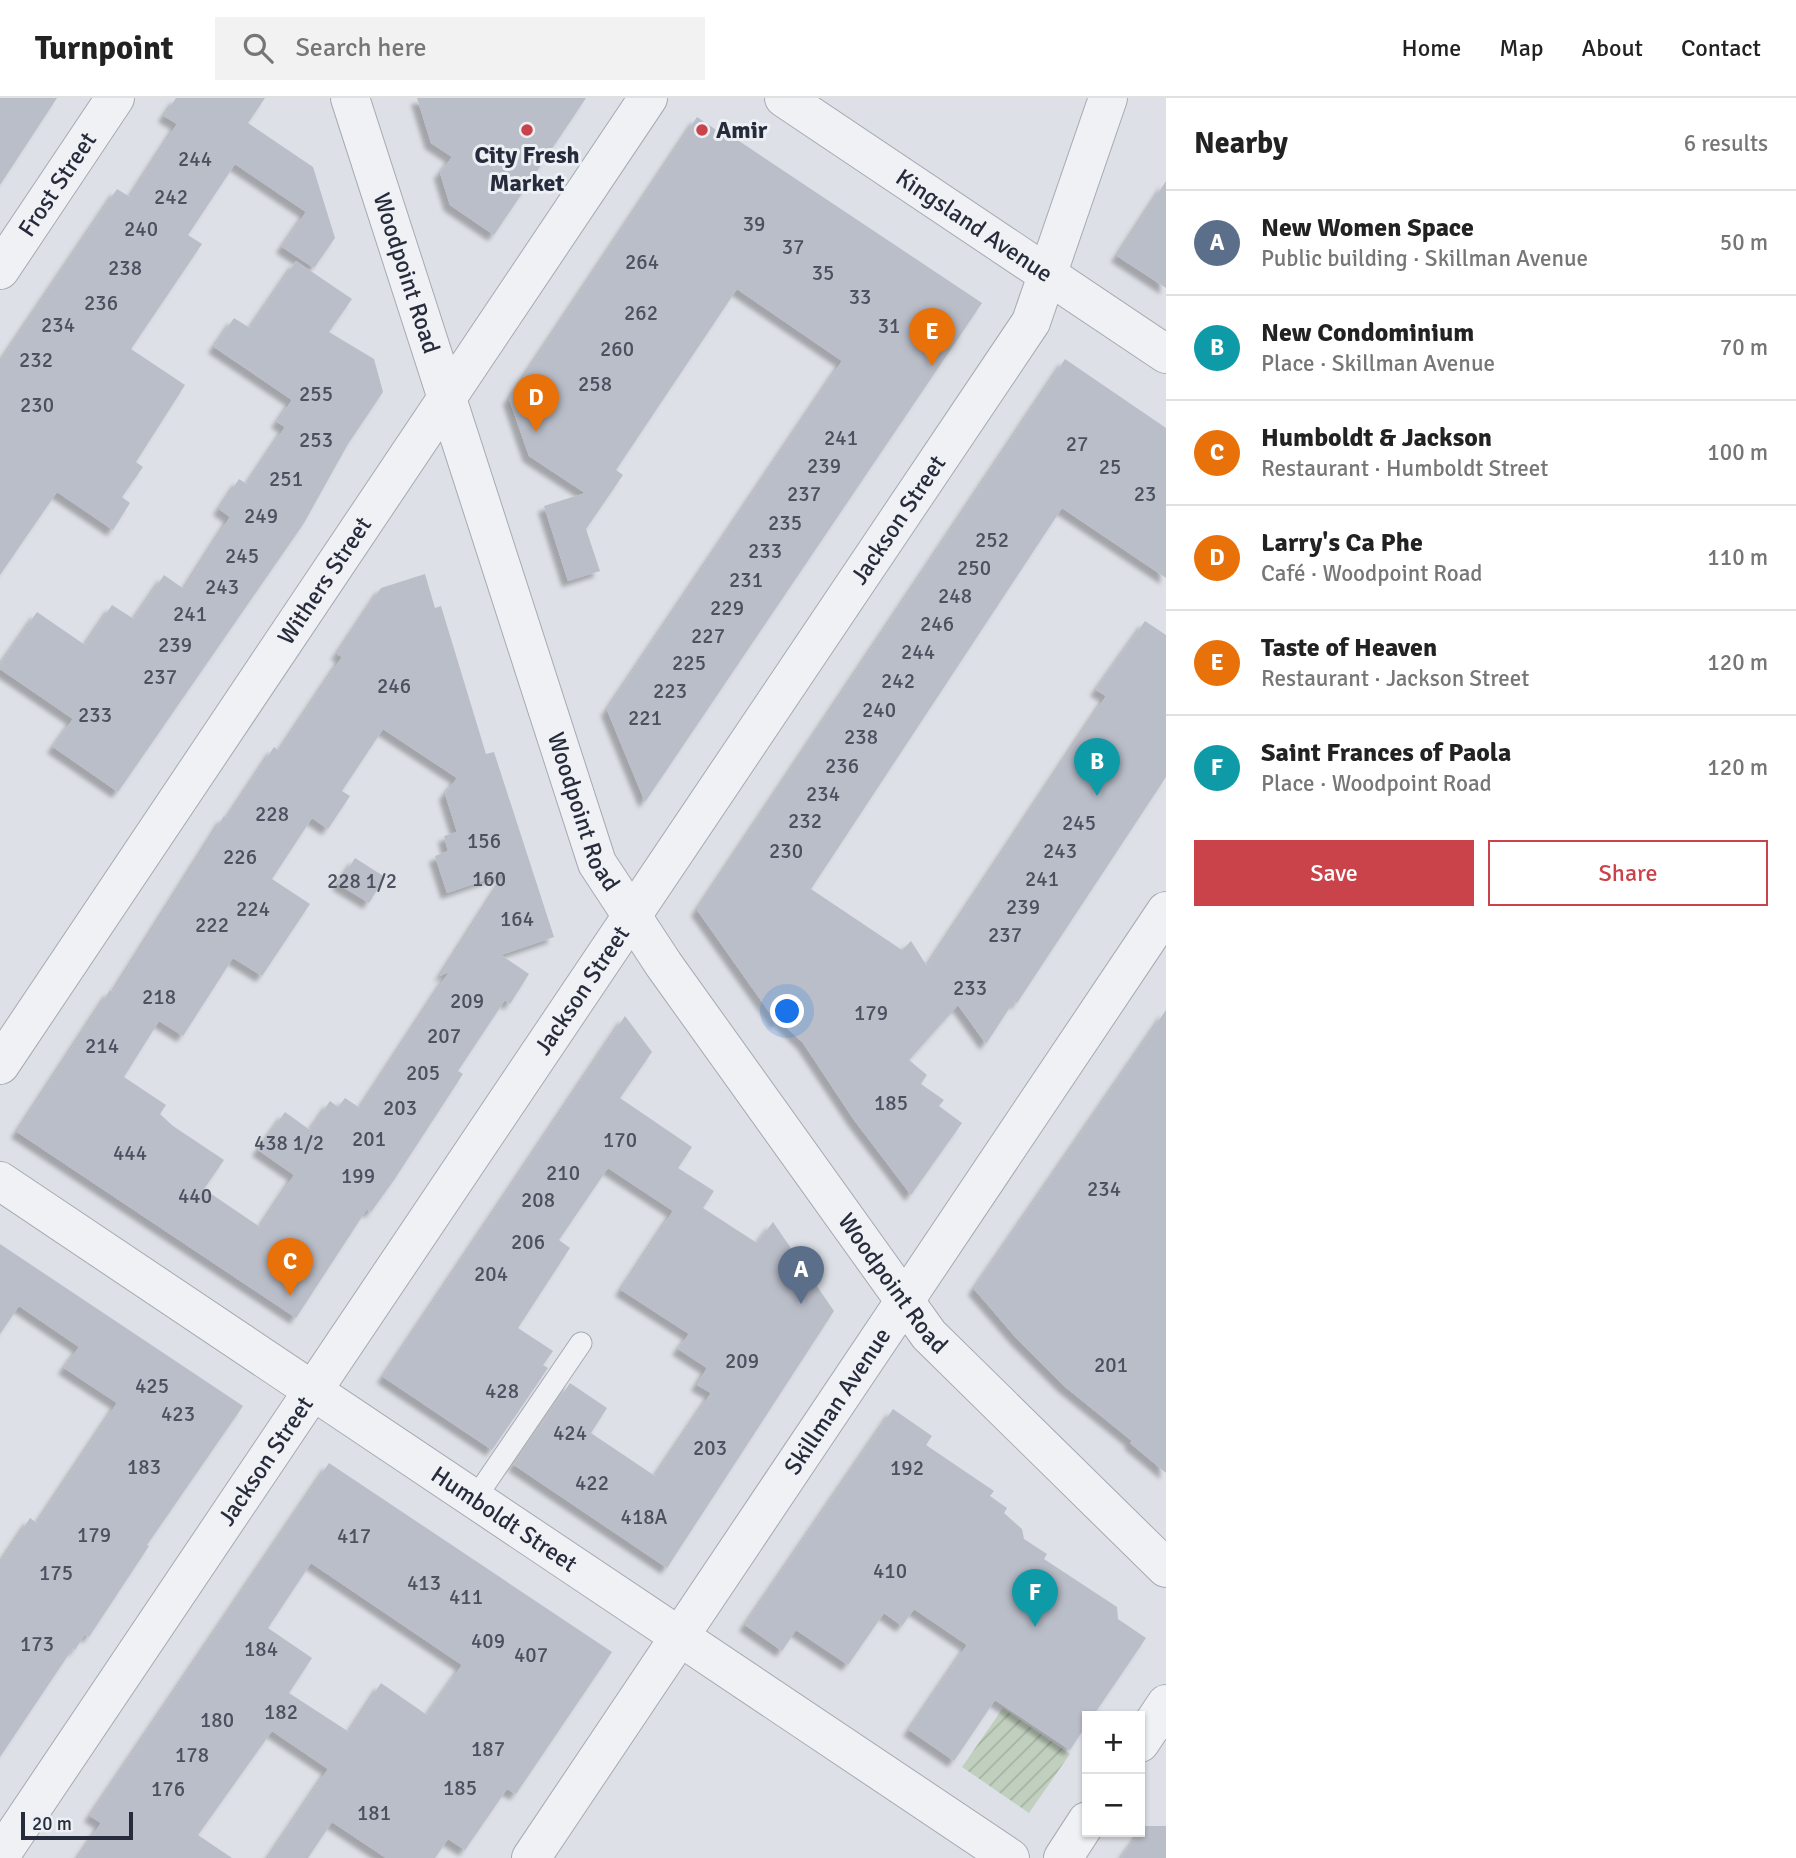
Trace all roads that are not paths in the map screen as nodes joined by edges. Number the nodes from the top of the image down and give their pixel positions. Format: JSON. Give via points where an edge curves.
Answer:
{"nodes":[{"id":1,"x":115,"y":98,"type":"edge"},
{"id":2,"x":350,"y":98,"type":"edge"},
{"id":3,"x":648,"y":98,"type":"edge"},
{"id":4,"x":784,"y":98,"type":"edge"},
{"id":5,"x":1108,"y":98,"type":"edge"},
{"id":6,"x":0,"y":270,"type":"edge"},
{"id":7,"x":1048,"y":275,"type":"junction"},
{"id":8,"x":1166,"y":354,"type":"edge"},
{"id":9,"x":447,"y":399,"type":"junction"},
{"id":10,"x":1166,"y":911,"type":"edge"},
{"id":11,"x":632,"y":917,"type":"junction"},
{"id":12,"x":0,"y":1065,"type":"edge"},
{"id":13,"x":0,"y":1181,"type":"edge"},
{"id":14,"x":906,"y":1301,"type":"junction"},
{"id":15,"x":581,"y":1343,"type":"dead end"},
{"id":16,"x":313,"y":1393,"type":"junction"},
{"id":17,"x":474,"y":1500,"type":"junction"},
{"id":18,"x":1166,"y":1568,"type":"edge"},
{"id":19,"x":680,"y":1637,"type":"junction"},
{"id":20,"x":1166,"y":1704,"type":"edge"},
{"id":21,"x":1145,"y":1736,"type":"edge"},
{"id":22,"x":1082,"y":1829,"type":"edge"},
{"id":23,"x":0,"y":1856,"type":"edge"},
{"id":24,"x":531,"y":1858,"type":"edge"},
{"id":25,"x":1010,"y":1858,"type":"edge"},
{"id":26,"x":1063,"y":1858,"type":"edge"}],
"edges":[{"from":1,"to":6,"type":"street","name":"Frost Street"},
{"from":2,"to":9,"type":"street","name":"Woodpoint Road"},
{"from":3,"to":9,"type":"street","name":"Withers Street"},
{"from":4,"to":7,"type":"street","name":"Kingsland Avenue"},
{"from":5,"to":7,"type":"street","name":"Jackson Street"},
{"from":7,"to":8,"type":"street","name":"Kingsland Avenue"},
{"from":7,"to":11,"type":"street","name":"Jackson Street","via":[[1031,322]]},
{"from":9,"to":11,"type":"street","name":"Woodpoint Road","via":[[597,863]]},
{"from":9,"to":12,"type":"street","name":"Withers Street"},
{"from":10,"to":14,"type":"street","name":"Skillman Avenue"},
{"from":11,"to":14,"type":"street","name":"Woodpoint Road"},
{"from":11,"to":16,"type":"street","name":"Jackson Street"},
{"from":13,"to":16,"type":"street","name":"Humboldt Street"},
{"from":14,"to":18,"type":"street","name":"Woodpoint Road","via":[[929,1335]]},
{"from":14,"to":19,"type":"street","name":"Skillman Avenue"},
{"from":15,"to":17,"type":"lane"},
{"from":16,"to":17,"type":"street","name":"Humboldt Street"},
{"from":16,"to":23,"type":"street","name":"Jackson Street"},
{"from":17,"to":19,"type":"street","name":"Humboldt Street"},
{"from":19,"to":24,"type":"street","name":"Skillman Avenue"},
{"from":19,"to":25,"type":"street","name":"Humboldt Street"},
{"from":20,"to":21,"type":"street"},
{"from":22,"to":26,"type":"street"}]}
